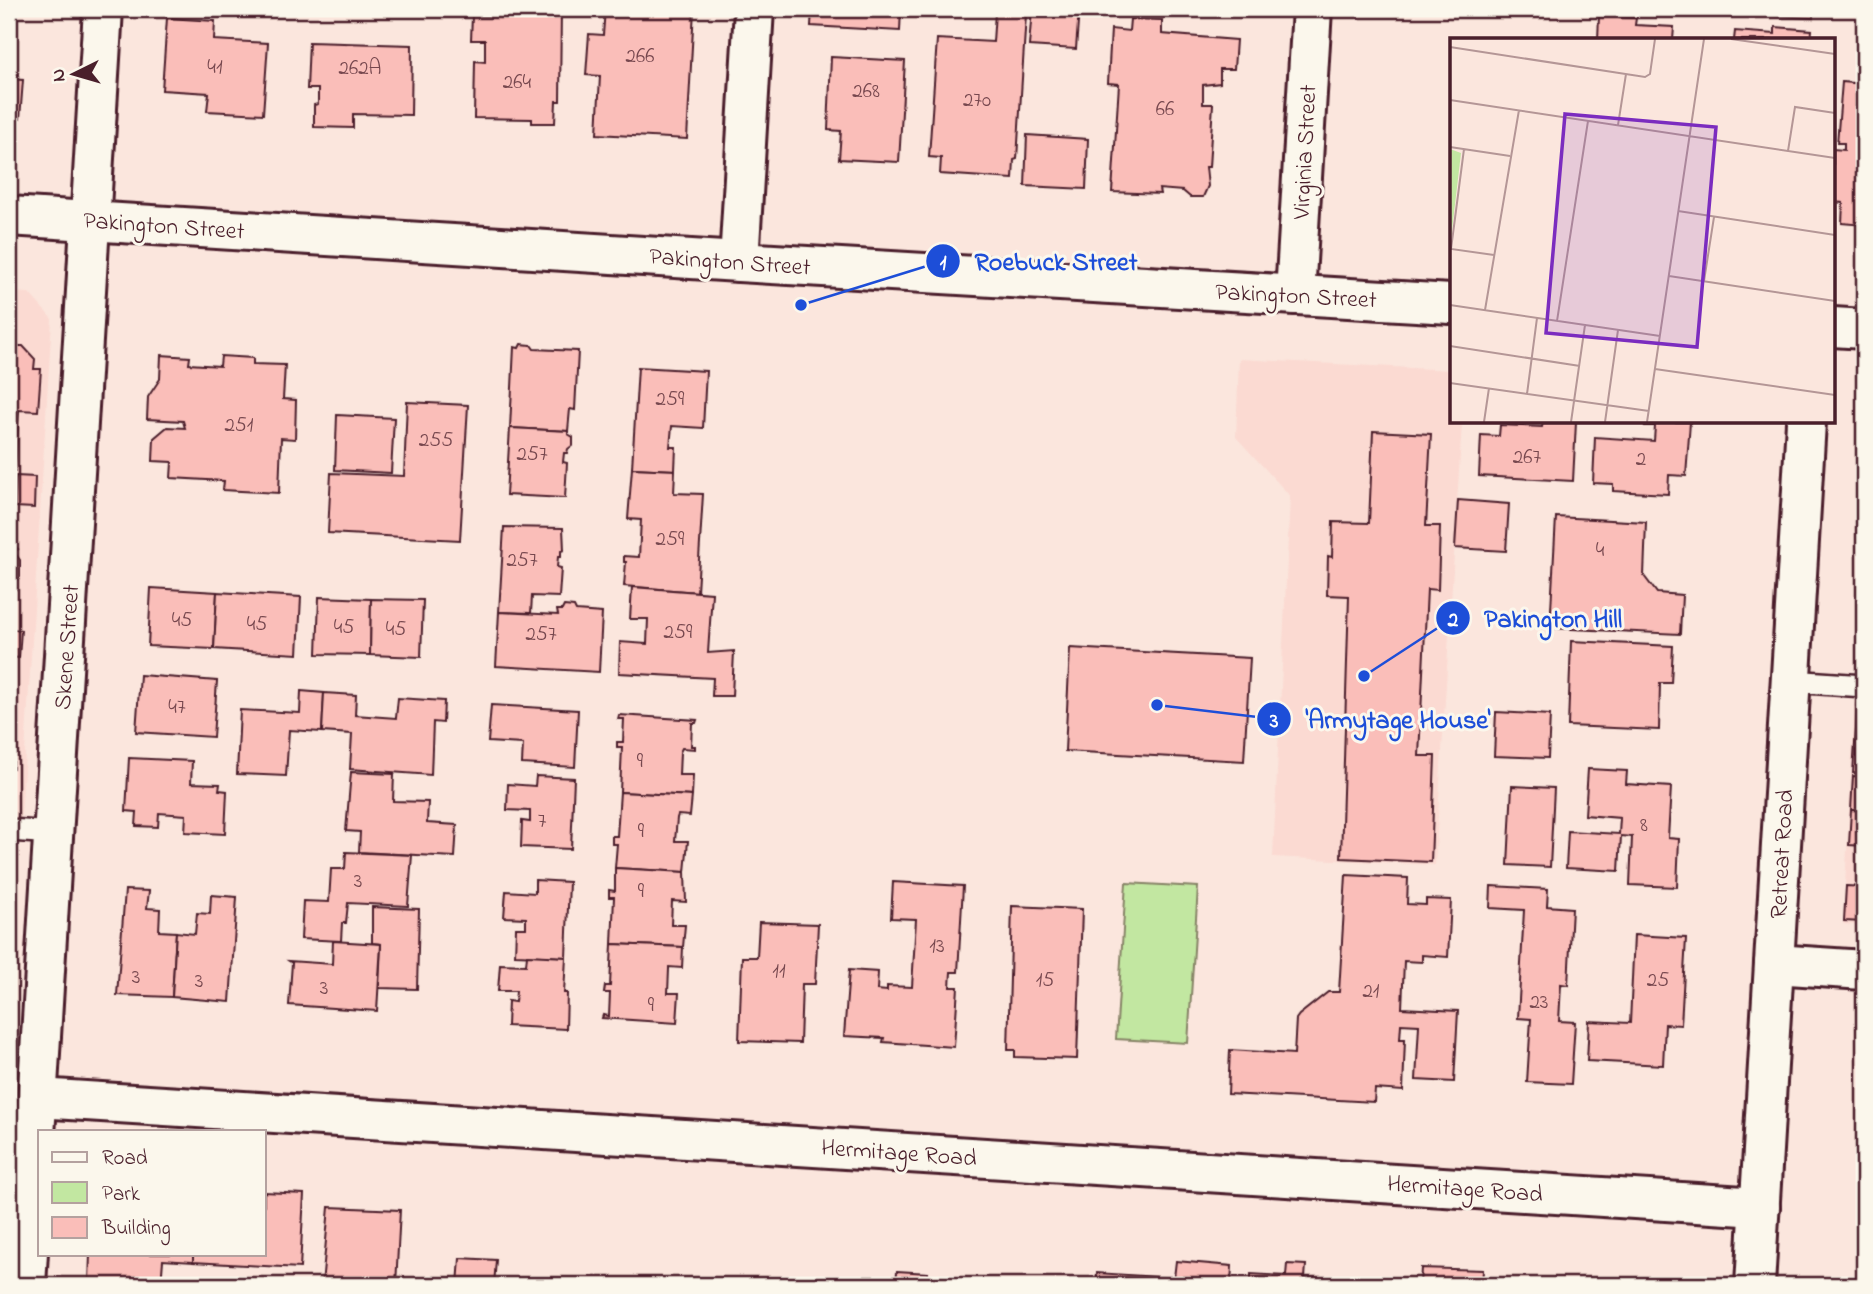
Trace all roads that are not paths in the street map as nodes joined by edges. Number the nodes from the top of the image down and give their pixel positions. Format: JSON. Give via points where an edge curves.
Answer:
{"nodes":[{"id":1,"x":103,"y":9,"type":"edge"},
{"id":2,"x":754,"y":9,"type":"edge"},
{"id":3,"x":1312,"y":9,"type":"edge"},
{"id":4,"x":9,"y":216,"type":"edge"},
{"id":5,"x":90,"y":220,"type":"junction"},
{"id":6,"x":739,"y":262,"type":"junction"},
{"id":7,"x":1295,"y":295,"type":"junction"},
{"id":8,"x":1450,"y":304,"type":"edge"},
{"id":9,"x":1834,"y":327,"type":"edge"},
{"id":10,"x":1864,"y":329,"type":"edge"},
{"id":11,"x":1806,"y":424,"type":"edge"},
{"id":12,"x":1791,"y":681,"type":"junction"},
{"id":13,"x":1864,"y":686,"type":"edge"},
{"id":14,"x":9,"y":830,"type":"edge"},
{"id":15,"x":54,"y":833,"type":"junction"},
{"id":16,"x":1774,"y":964,"type":"junction"},
{"id":17,"x":1864,"y":970,"type":"edge"},
{"id":18,"x":38,"y":1098,"type":"junction"},
{"id":19,"x":1760,"y":1207,"type":"junction"},
{"id":20,"x":26,"y":1285,"type":"edge"},
{"id":21,"x":1755,"y":1285,"type":"edge"}],
"edges":[{"from":1,"to":5,"type":"street","name":"Skene Street"},
{"from":2,"to":6,"type":"street"},
{"from":3,"to":7,"type":"street","name":"Virginia Street"},
{"from":4,"to":5,"type":"street","name":"Pakington Street"},
{"from":5,"to":6,"type":"street","name":"Pakington Street"},
{"from":5,"to":15,"type":"street","name":"Skene Street"},
{"from":6,"to":7,"type":"street","name":"Pakington Street"},
{"from":7,"to":8,"type":"street","name":"Pakington Street"},
{"from":9,"to":10,"type":"street"},
{"from":11,"to":12,"type":"street","name":"Retreat Road"},
{"from":12,"to":13,"type":"lane"},
{"from":12,"to":16,"type":"street","name":"Retreat Road"},
{"from":14,"to":15,"type":"lane"},
{"from":15,"to":18,"type":"street","name":"Skene Street"},
{"from":16,"to":17,"type":"street"},
{"from":16,"to":19,"type":"street","name":"Retreat Road"},
{"from":18,"to":19,"type":"street","name":"Hermitage Road"},
{"from":18,"to":20,"type":"street","name":"Skene Street"},
{"from":19,"to":21,"type":"street","name":"Retreat Road"}]}
